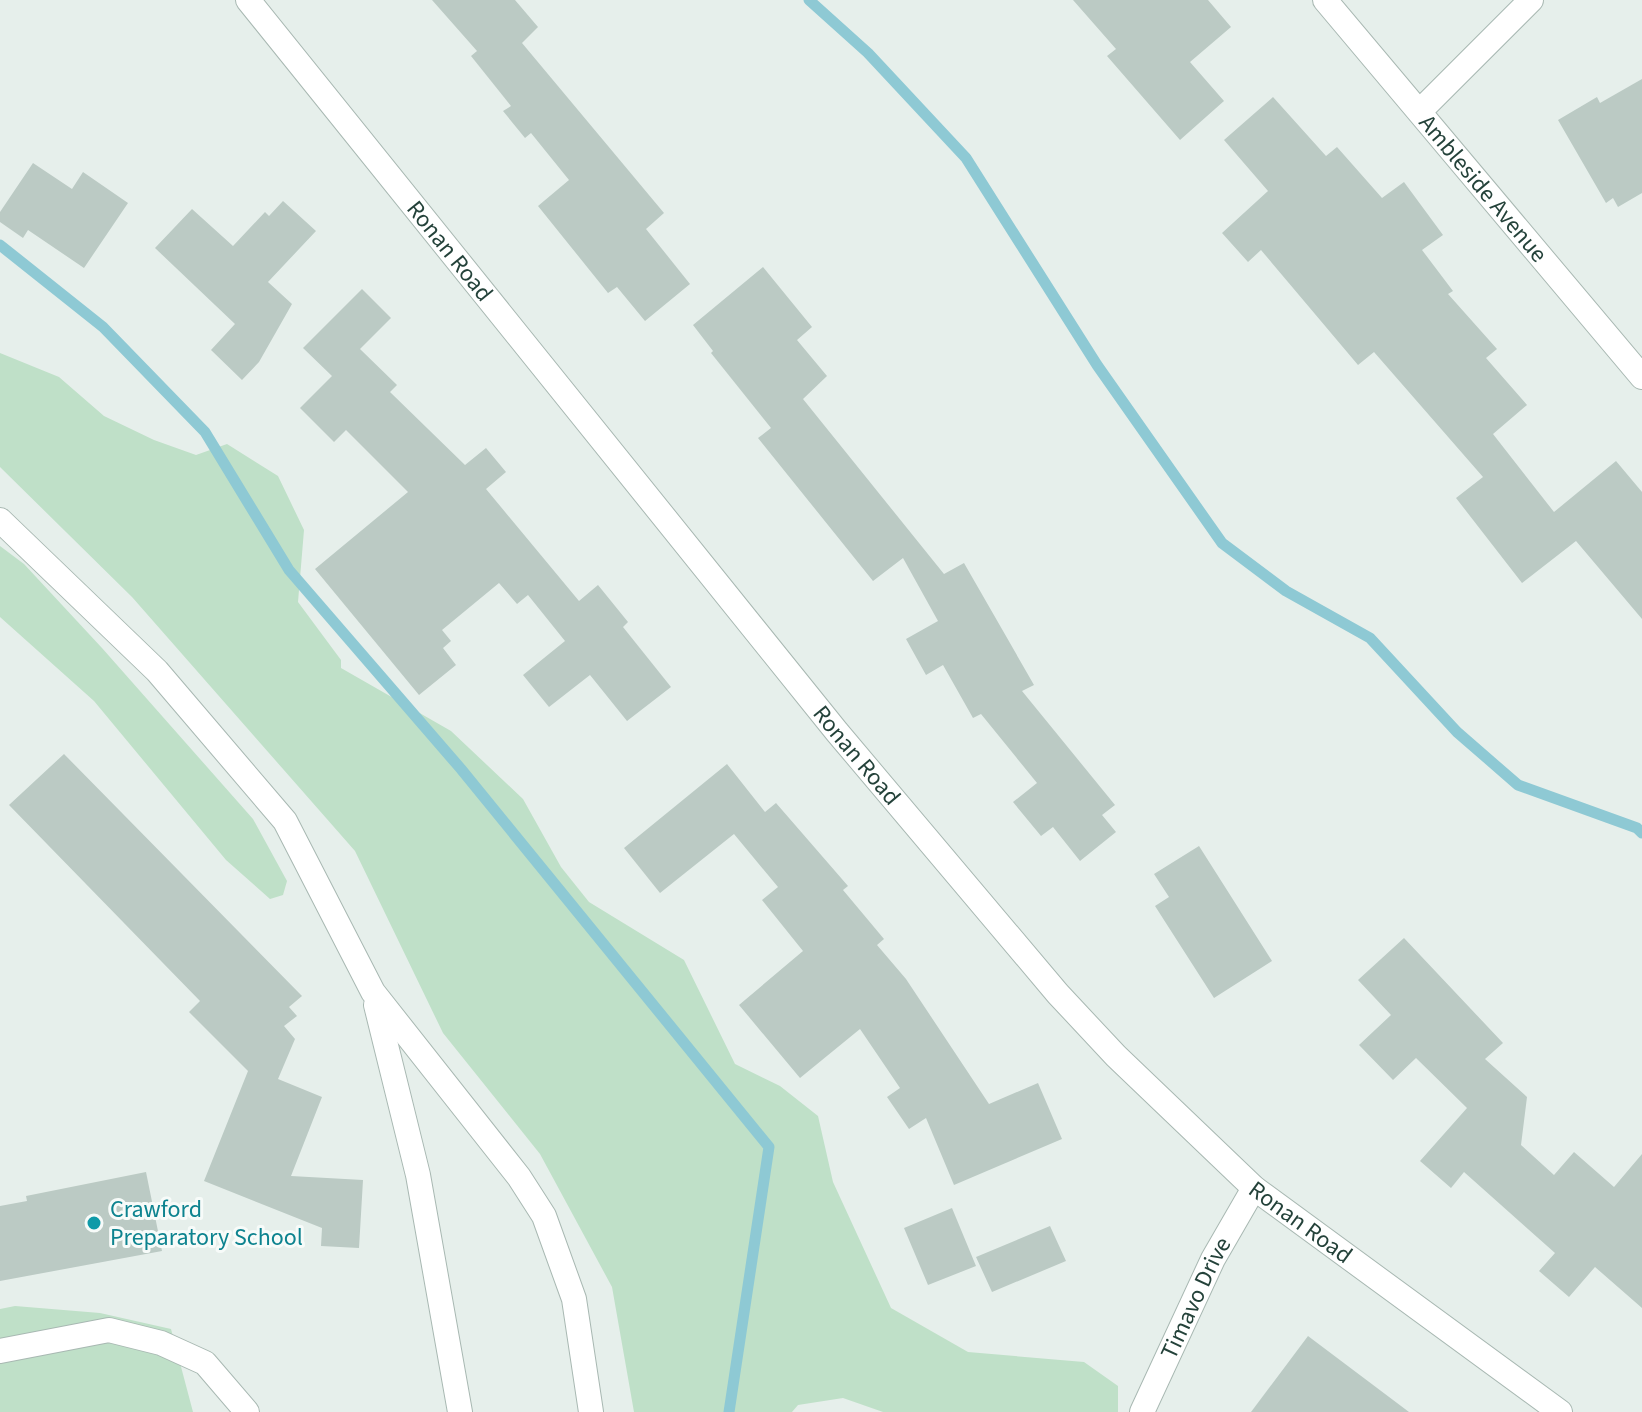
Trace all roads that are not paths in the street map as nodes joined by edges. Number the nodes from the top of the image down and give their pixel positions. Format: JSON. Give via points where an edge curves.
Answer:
{"nodes":[{"id":1,"x":248,"y":0,"type":"edge"},
{"id":2,"x":1325,"y":0,"type":"edge"},
{"id":3,"x":1531,"y":0,"type":"edge"},
{"id":4,"x":1420,"y":111,"type":"junction"},
{"id":5,"x":1642,"y":377,"type":"edge"},
{"id":6,"x":0,"y":520,"type":"edge"},
{"id":7,"x":373,"y":992,"type":"junction"},
{"id":8,"x":1254,"y":1188,"type":"junction"},
{"id":9,"x":0,"y":1351,"type":"edge"},
{"id":10,"x":247,"y":1412,"type":"edge"},
{"id":11,"x":460,"y":1412,"type":"edge"},
{"id":12,"x":591,"y":1412,"type":"edge"},
{"id":13,"x":1142,"y":1412,"type":"edge"},
{"id":14,"x":1560,"y":1412,"type":"edge"}],
"edges":[{"from":1,"to":8,"type":"street","name":"Ronan Road","via":[[983,907],[1116,1056]]},
{"from":2,"to":4,"type":"street","name":"Ambleside Avenue"},
{"from":3,"to":4,"type":"street"},
{"from":4,"to":5,"type":"street","name":"Ambleside Avenue"},
{"from":6,"to":7,"type":"street","via":[[157,671],[285,821]]},
{"from":7,"to":11,"type":"street","via":[[418,1175]]},
{"from":7,"to":12,"type":"street","via":[[544,1216],[574,1299]]},
{"from":8,"to":13,"type":"street","name":"Timavo Drive","via":[[1213,1259]]},
{"from":8,"to":14,"type":"street","name":"Ronan Road"},
{"from":9,"to":10,"type":"street","via":[[109,1330],[161,1343],[205,1363]]}]}
